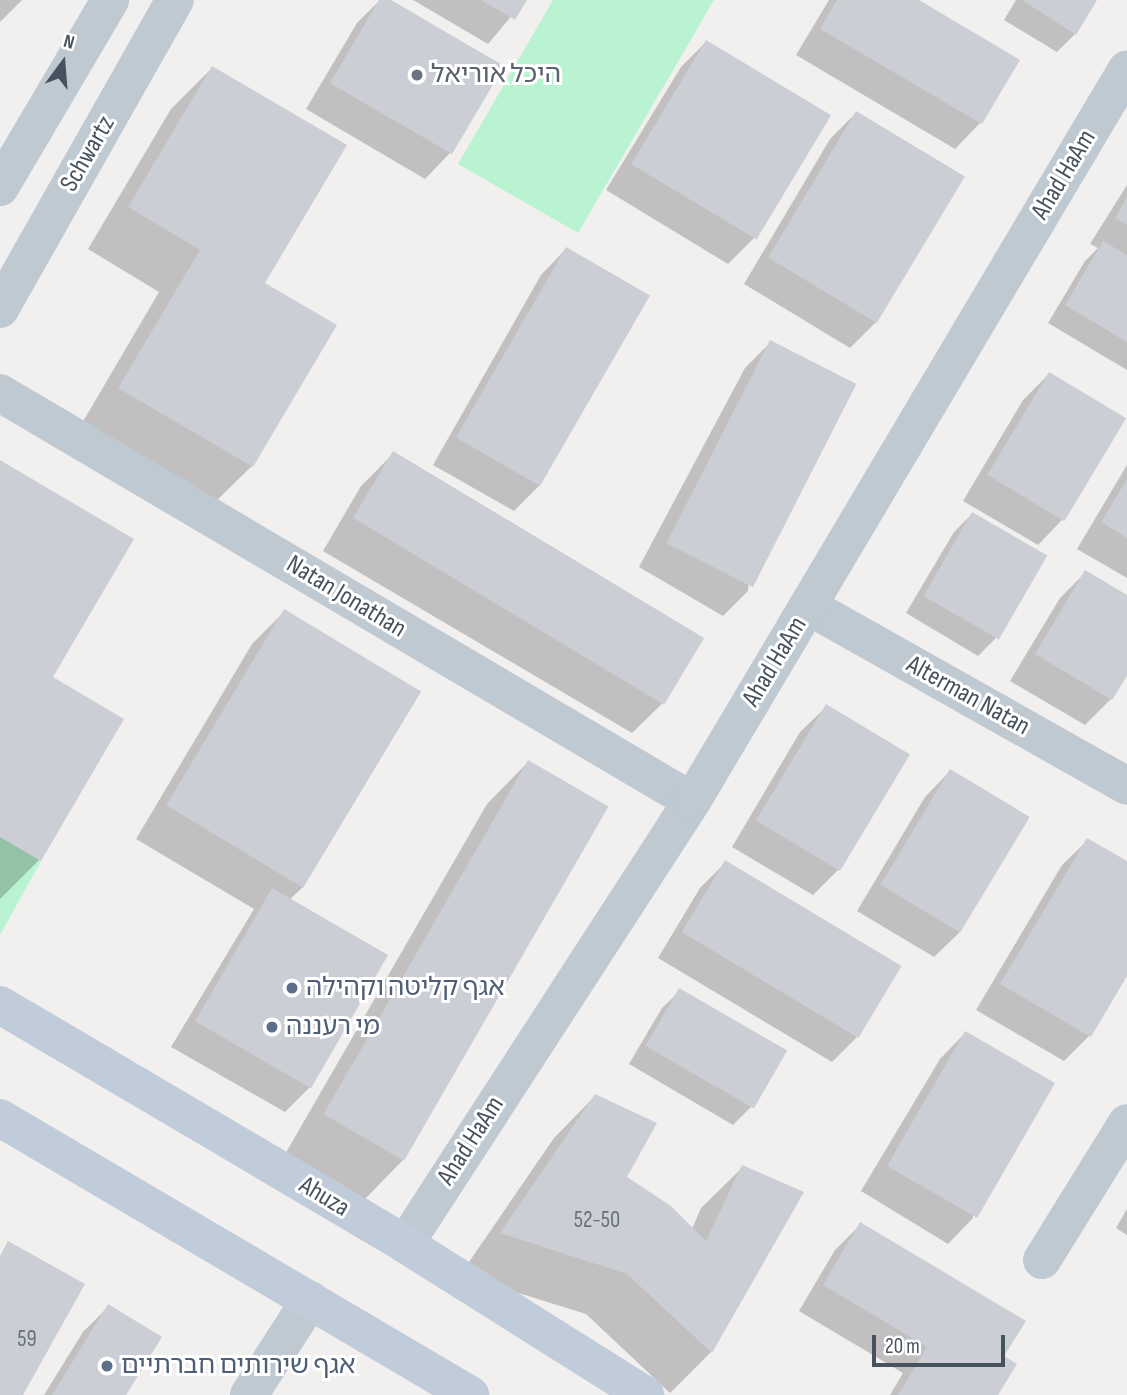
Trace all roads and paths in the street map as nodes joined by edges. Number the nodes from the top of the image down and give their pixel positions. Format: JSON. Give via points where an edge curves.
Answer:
{"nodes":[{"id":1,"x":110,"y":0,"type":"edge"},
{"id":2,"x":175,"y":0,"type":"edge"},
{"id":3,"x":1127,"y":69,"type":"edge"},
{"id":4,"x":0,"y":187,"type":"edge"},
{"id":5,"x":0,"y":309,"type":"edge"},
{"id":6,"x":0,"y":393,"type":"edge"},
{"id":7,"x":808,"y":606,"type":"junction"},
{"id":8,"x":1127,"y":786,"type":"edge"},
{"id":9,"x":692,"y":801,"type":"junction"},
{"id":10,"x":0,"y":1005,"type":"edge"},
{"id":11,"x":0,"y":1118,"type":"edge"},
{"id":12,"x":1127,"y":1123,"type":"edge"},
{"id":13,"x":405,"y":1244,"type":"junction"},
{"id":14,"x":1042,"y":1260,"type":"dead end"},
{"id":15,"x":310,"y":1300,"type":"junction"},
{"id":16,"x":249,"y":1395,"type":"edge"},
{"id":17,"x":470,"y":1395,"type":"edge"},
{"id":18,"x":645,"y":1395,"type":"edge"}],
"edges":[{"from":1,"to":4,"type":"street"},
{"from":2,"to":5,"type":"street","name":"Schwartz"},
{"from":3,"to":7,"type":"street","name":"Ahad HaAm"},
{"from":6,"to":9,"type":"street","name":"Natan Jonathan"},
{"from":7,"to":8,"type":"street","name":"Alterman Natan"},
{"from":7,"to":9,"type":"street","name":"Ahad HaAm"},
{"from":9,"to":13,"type":"street","name":"Ahad HaAm"},
{"from":10,"to":13,"type":"main road","name":"Ahuza"},
{"from":11,"to":15,"type":"main road"},
{"from":12,"to":14,"type":"street"},
{"from":13,"to":18,"type":"main road","name":"Ahuza"},
{"from":15,"to":16,"type":"street"},
{"from":15,"to":17,"type":"main road"}]}
